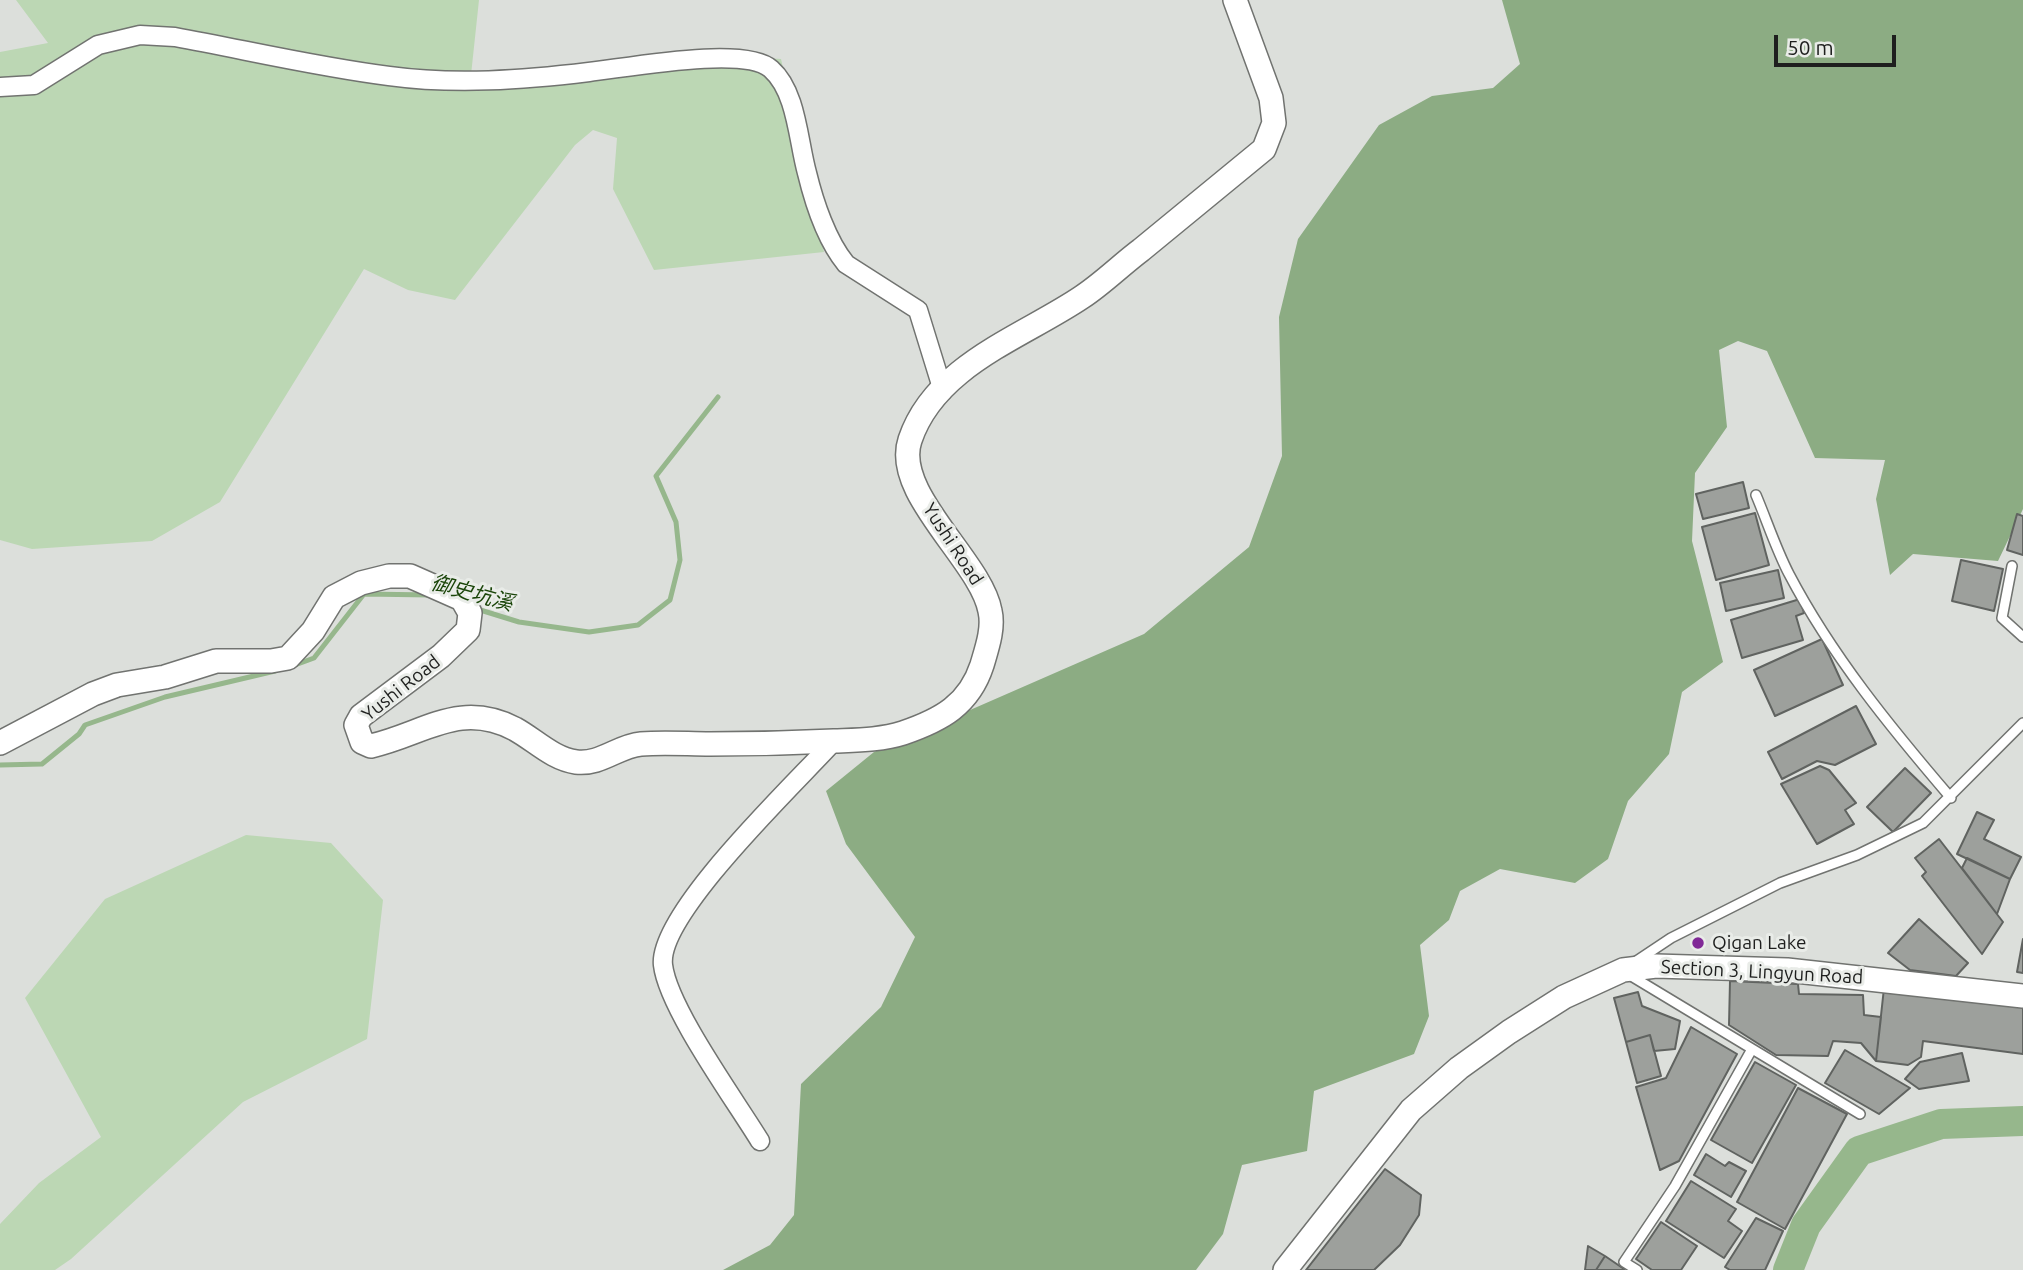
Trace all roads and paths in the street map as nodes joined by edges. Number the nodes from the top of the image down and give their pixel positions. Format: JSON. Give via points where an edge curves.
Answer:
{"nodes":[{"id":1,"x":1235,"y":0,"type":"edge"},
{"id":2,"x":0,"y":87,"type":"edge"},
{"id":3,"x":943,"y":391,"type":"junction"},
{"id":4,"x":1756,"y":495,"type":"dead end"},
{"id":5,"x":2012,"y":566,"type":"dead end"},
{"id":6,"x":2023,"y":637,"type":"edge"},
{"id":7,"x":2023,"y":723,"type":"edge"},
{"id":8,"x":834,"y":741,"type":"junction"},
{"id":9,"x":0,"y":743,"type":"edge"},
{"id":10,"x":1951,"y":798,"type":"junction"},
{"id":11,"x":1623,"y":970,"type":"junction"},
{"id":12,"x":2023,"y":996,"type":"edge"},
{"id":13,"x":1752,"y":1049,"type":"junction"},
{"id":14,"x":1860,"y":1114,"type":"dead end"},
{"id":15,"x":760,"y":1141,"type":"dead end"},
{"id":16,"x":1285,"y":1270,"type":"edge"},
{"id":17,"x":1637,"y":1270,"type":"edge"}],
"edges":[{"from":1,"to":3,"type":"street","name":"Yushi Road","via":[[1271,98],[1274,123],[1264,149],[1083,297],[977,360]]},
{"from":2,"to":3,"type":"street","via":[[34,85],[98,45],[140,35],[175,37],[389,76],[441,80],[527,79],[714,57],[757,60],[772,69],[787,90],[807,176],[838,253],[846,264],[918,310]]},
{"from":3,"to":8,"type":"street","name":"Yushi Road","via":[[911,436],[909,462],[936,522],[985,593],[991,614],[988,646],[979,674],[959,707],[899,734]]},
{"from":4,"to":10,"type":"lane","via":[[1788,573],[1842,660]]},
{"from":5,"to":6,"type":"lane","via":[[2002,618]]},
{"from":7,"to":10,"type":"lane"},
{"from":8,"to":9,"type":"street","name":"Yushi Road","via":[[636,744],[594,761],[575,762],[482,716],[411,730],[371,746],[362,742],[356,725],[361,716],[468,631],[466,606],[410,576],[389,576],[334,597],[313,631],[288,658],[216,661],[165,677],[117,685]]},
{"from":8,"to":15,"type":"street","via":[[693,895],[668,936],[662,963],[670,994]]},
{"from":10,"to":11,"type":"lane","via":[[1923,823],[1857,855],[1780,883],[1671,938]]},
{"from":11,"to":12,"type":"street","name":"Section 3, Lingyun Road","via":[[1656,966],[1787,970]]},
{"from":11,"to":13,"type":"lane"},
{"from":11,"to":16,"type":"street","name":"Section 3, Lingyun Road","via":[[1564,997],[1509,1032],[1421,1101]]},
{"from":13,"to":14,"type":"lane"},
{"from":13,"to":17,"type":"lane","via":[[1675,1185],[1625,1262]]}]}
